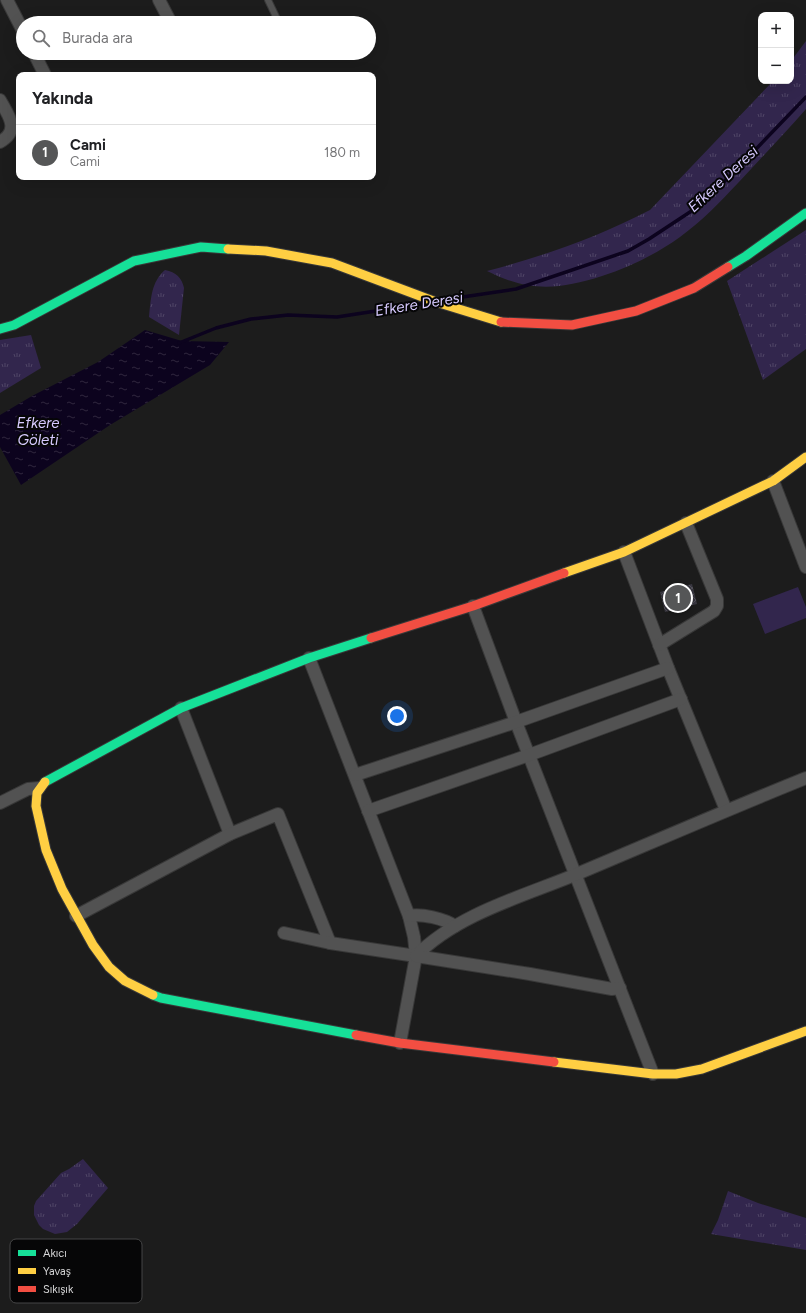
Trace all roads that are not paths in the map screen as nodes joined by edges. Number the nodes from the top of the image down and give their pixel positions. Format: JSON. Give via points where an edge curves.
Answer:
{"nodes":[{"id":1,"x":7,"y":0,"type":"edge"},
{"id":2,"x":159,"y":0,"type":"edge"},
{"id":3,"x":268,"y":0,"type":"edge"},
{"id":4,"x":167,"y":16,"type":"edge"},
{"id":5,"x":276,"y":16,"type":"edge"},
{"id":6,"x":16,"y":17,"type":"edge"},
{"id":7,"x":38,"y":60,"type":"edge"},
{"id":8,"x":44,"y":72,"type":"edge"},
{"id":9,"x":0,"y":100,"type":"edge"},
{"id":10,"x":0,"y":142,"type":"edge"},
{"id":11,"x":806,"y":213,"type":"edge"},
{"id":12,"x":0,"y":329,"type":"edge"},
{"id":13,"x":806,"y":457,"type":"edge"},
{"id":14,"x":773,"y":481,"type":"junction"},
{"id":15,"x":686,"y":524,"type":"junction"},
{"id":16,"x":624,"y":552,"type":"junction"},
{"id":17,"x":806,"y":567,"type":"edge"},
{"id":18,"x":472,"y":606,"type":"junction"},
{"id":19,"x":659,"y":645,"type":"junction"},
{"id":20,"x":309,"y":658,"type":"junction"},
{"id":21,"x":668,"y":668,"type":"junction"},
{"id":22,"x":681,"y":699,"type":"junction"},
{"id":23,"x":181,"y":708,"type":"junction"},
{"id":24,"x":516,"y":722,"type":"junction"},
{"id":25,"x":529,"y":755,"type":"junction"},
{"id":26,"x":355,"y":775,"type":"junction"},
{"id":27,"x":806,"y":778,"type":"edge"},
{"id":28,"x":39,"y":788,"type":"junction"},
{"id":29,"x":0,"y":803,"type":"edge"},
{"id":30,"x":726,"y":810,"type":"junction"},
{"id":31,"x":368,"y":811,"type":"junction"},
{"id":32,"x":230,"y":834,"type":"junction"},
{"id":33,"x":576,"y":874,"type":"junction"},
{"id":34,"x":76,"y":916,"type":"junction"},
{"id":35,"x":409,"y":916,"type":"junction"},
{"id":36,"x":455,"y":926,"type":"junction"},
{"id":37,"x":284,"y":933,"type":"dead end"},
{"id":38,"x":330,"y":943,"type":"junction"},
{"id":39,"x":416,"y":956,"type":"junction"},
{"id":40,"x":620,"y":988,"type":"junction"},
{"id":41,"x":806,"y":1031,"type":"edge"},
{"id":42,"x":400,"y":1043,"type":"junction"},
{"id":43,"x":653,"y":1074,"type":"junction"}],
"edges":[{"from":1,"to":6,"type":"street"},
{"from":2,"to":4,"type":"street"},
{"from":3,"to":5,"type":"lane"},
{"from":7,"to":8,"type":"street"},
{"from":9,"to":10,"type":"street","via":[[12,122],[7,138]]},
{"from":11,"to":12,"type":"street","via":[[746,256],[694,288],[636,311],[572,325],[502,322],[436,302],[332,263],[266,251],[201,248],[134,261],[14,325]]},
{"from":13,"to":14,"type":"street"},
{"from":14,"to":15,"type":"street"},
{"from":14,"to":17,"type":"street"},
{"from":15,"to":16,"type":"street"},
{"from":15,"to":19,"type":"street","via":[[717,599],[717,606],[714,611]]},
{"from":16,"to":18,"type":"street"},
{"from":16,"to":19,"type":"street"},
{"from":18,"to":20,"type":"street"},
{"from":18,"to":24,"type":"street"},
{"from":19,"to":21,"type":"street"},
{"from":20,"to":23,"type":"street"},
{"from":20,"to":26,"type":"street"},
{"from":21,"to":22,"type":"street"},
{"from":21,"to":24,"type":"street"},
{"from":22,"to":25,"type":"street"},
{"from":22,"to":30,"type":"street"},
{"from":23,"to":28,"type":"street","via":[[54,776]]},
{"from":23,"to":32,"type":"street"},
{"from":24,"to":25,"type":"street"},
{"from":24,"to":26,"type":"street"},
{"from":25,"to":31,"type":"street"},
{"from":25,"to":33,"type":"street"},
{"from":26,"to":31,"type":"street"},
{"from":27,"to":30,"type":"street"},
{"from":28,"to":29,"type":"street","via":[[28,789]]},
{"from":28,"to":34,"type":"street","via":[[36,803],[42,839],[55,877]]},
{"from":30,"to":33,"type":"street"},
{"from":31,"to":35,"type":"street"},
{"from":32,"to":34,"type":"street"},
{"from":32,"to":38,"type":"street","via":[[278,814]]},
{"from":33,"to":36,"type":"street","via":[[482,912]]},
{"from":33,"to":40,"type":"street"},
{"from":34,"to":42,"type":"street","via":[[109,967],[125,981],[148,994]]},
{"from":35,"to":36,"type":"street","via":[[416,914],[449,921]]},
{"from":35,"to":39,"type":"street"},
{"from":36,"to":39,"type":"street","via":[[428,943]]},
{"from":37,"to":38,"type":"street"},
{"from":38,"to":39,"type":"street"},
{"from":39,"to":40,"type":"street","via":[[612,989]]},
{"from":39,"to":42,"type":"street"},
{"from":40,"to":43,"type":"street"},
{"from":41,"to":43,"type":"street","via":[[702,1069],[676,1074]]},
{"from":42,"to":43,"type":"street"}]}
